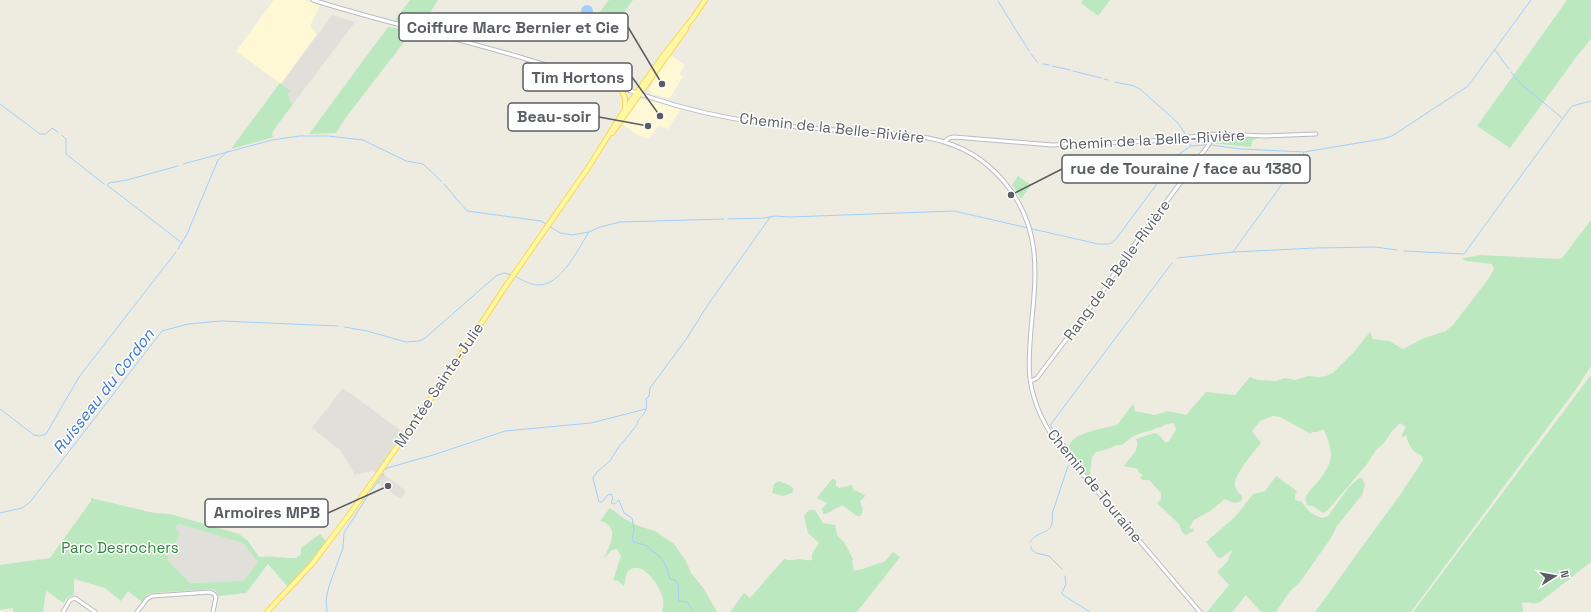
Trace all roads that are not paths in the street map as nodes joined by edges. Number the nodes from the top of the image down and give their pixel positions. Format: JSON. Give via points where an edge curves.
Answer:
{"nodes":[{"id":1,"x":312,"y":0,"type":"edge"},
{"id":2,"x":705,"y":0,"type":"edge"},
{"id":3,"x":620,"y":87,"type":"junction"},
{"id":4,"x":639,"y":94,"type":"junction"},
{"id":5,"x":626,"y":109,"type":"junction"},
{"id":6,"x":1212,"y":134,"type":"junction"},
{"id":7,"x":1316,"y":134,"type":"dead end"},
{"id":8,"x":945,"y":142,"type":"junction"},
{"id":9,"x":600,"y":149,"type":"junction"},
{"id":10,"x":1031,"y":381,"type":"junction"},
{"id":11,"x":63,"y":612,"type":"edge"},
{"id":12,"x":95,"y":612,"type":"edge"},
{"id":13,"x":137,"y":612,"type":"edge"},
{"id":14,"x":213,"y":612,"type":"edge"},
{"id":15,"x":267,"y":612,"type":"edge"},
{"id":16,"x":1200,"y":612,"type":"edge"}],
"edges":[{"from":1,"to":3,"type":"street","name":"Chemin de la Belle-Rivière"},
{"from":2,"to":4,"type":"main road","name":"Montée Sainte-Julie"},
{"from":3,"to":4,"type":"street","name":"Chemin de la Belle-Rivière"},
{"from":3,"to":5,"type":"main road"},
{"from":4,"to":5,"type":"main road","name":"Montée Sainte-Julie"},
{"from":4,"to":8,"type":"street","name":"Chemin de la Belle-Rivière","via":[[706,113],[753,122],[917,135]]},
{"from":4,"to":9,"type":"main road","name":"Montée Sainte-Julie"},
{"from":5,"to":9,"type":"main road","name":"Montée Sainte-Julie"},
{"from":6,"to":7,"type":"street","name":"Chemin de la Belle-Rivière"},
{"from":6,"to":8,"type":"street","name":"Chemin de la Belle-Rivière","via":[[1094,144],[1040,144],[954,138],[949,138]]},
{"from":6,"to":10,"type":"street","name":"Rang de la Belle-Rivière","via":[[1207,147],[1123,260],[1110,282],[1037,378]]},
{"from":8,"to":10,"type":"street","name":"Chemin de Touraine","via":[[973,155],[998,175],[1015,197],[1029,225],[1036,267],[1029,358]]},
{"from":9,"to":15,"type":"main road","name":"Montée Sainte-Julie","via":[[429,403],[330,542],[304,574]]},
{"from":10,"to":16,"type":"street","name":"Chemin de Touraine","via":[[1039,413],[1055,441]]},
{"from":11,"to":12,"type":"street","via":[[70,600],[75,598]]},
{"from":13,"to":14,"type":"street","via":[[152,596],[210,592],[216,597]]}]}
